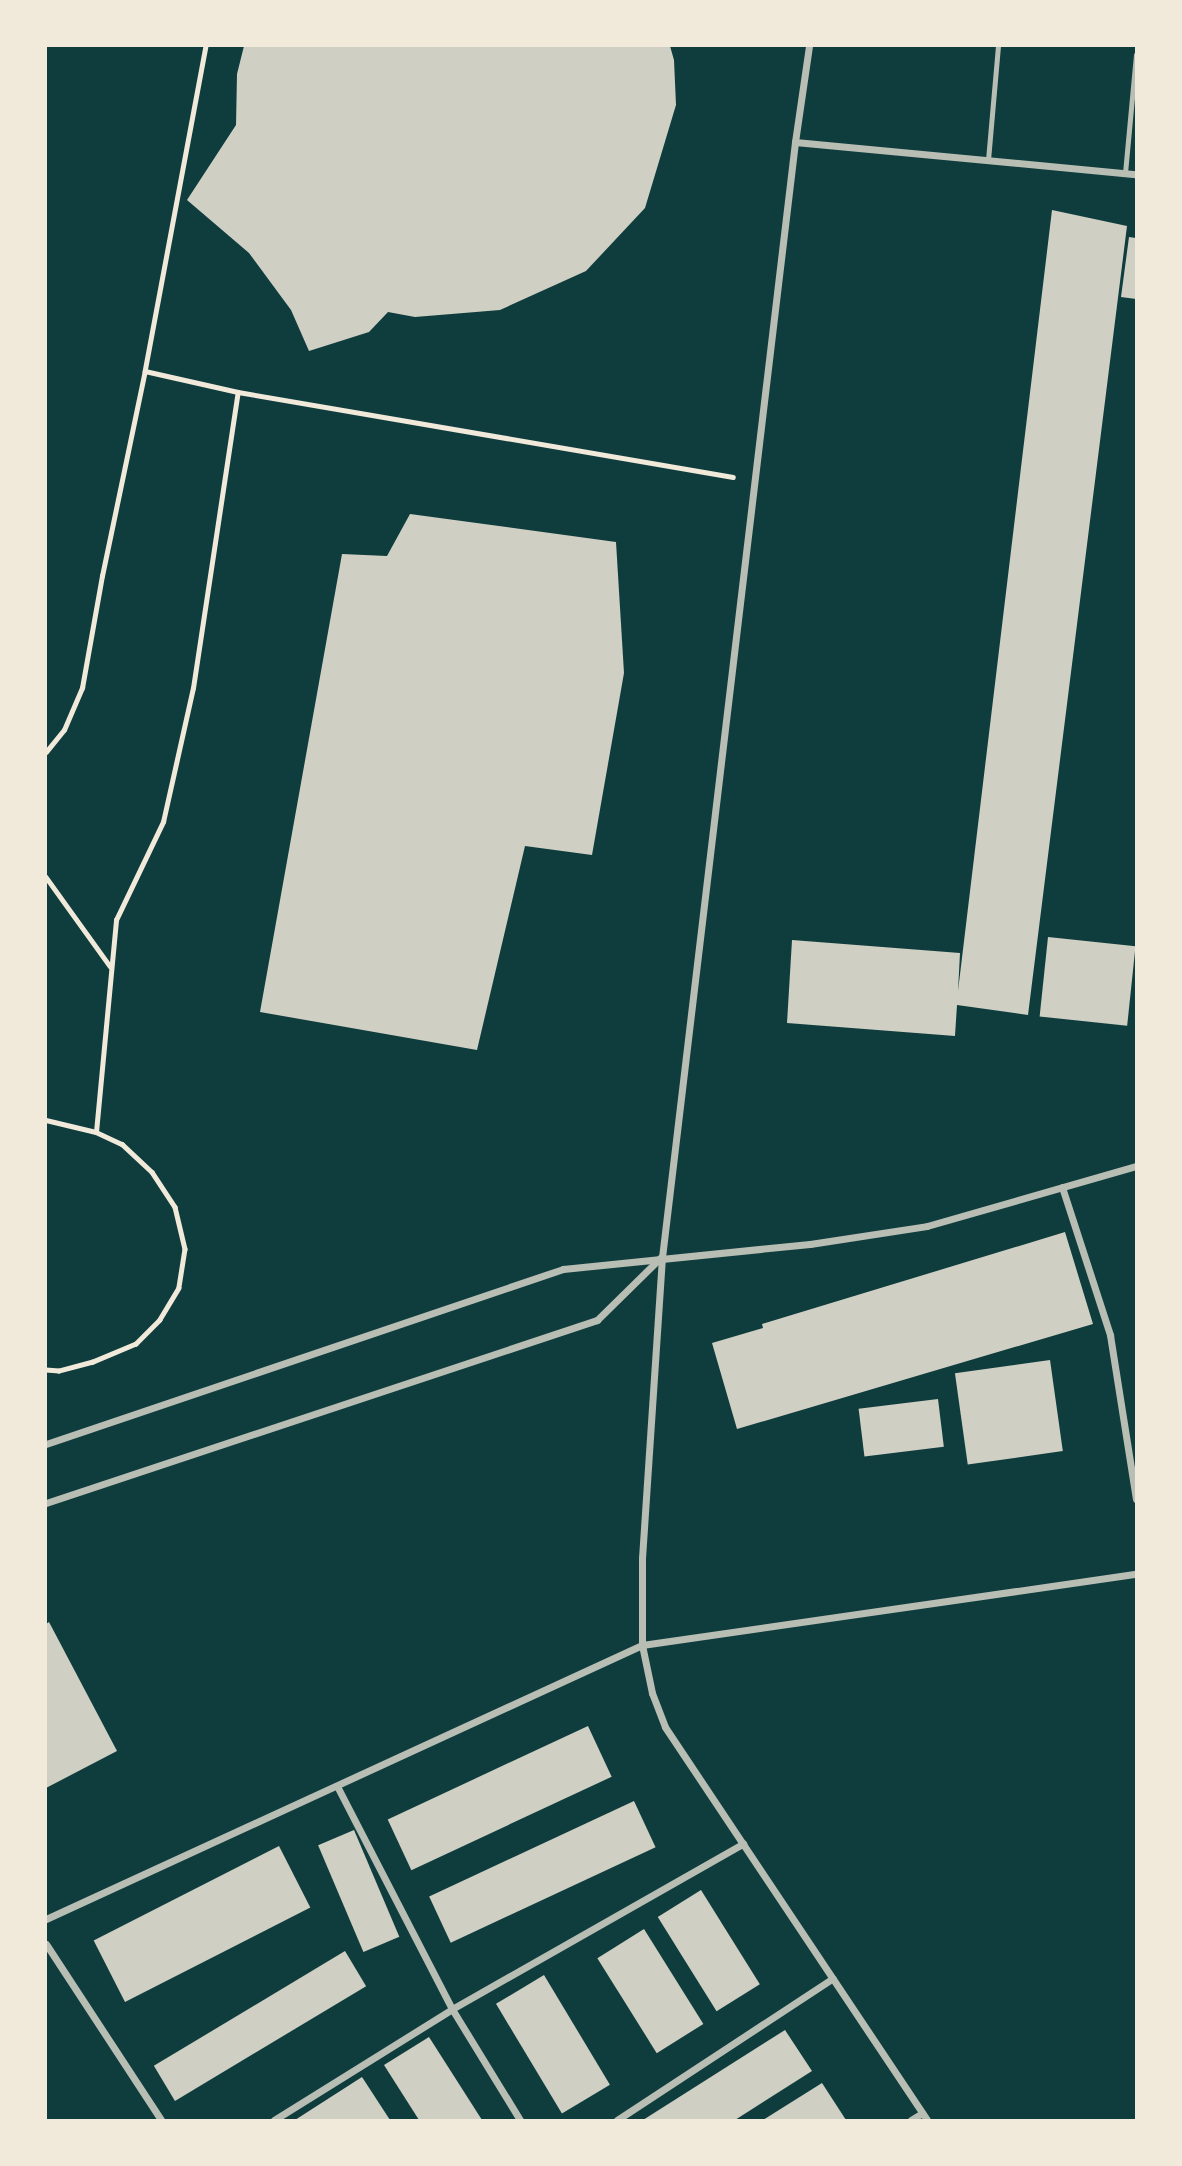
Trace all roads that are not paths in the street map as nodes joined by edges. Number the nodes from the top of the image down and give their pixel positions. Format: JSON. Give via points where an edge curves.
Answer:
{"nodes":[{"id":1,"x":809,"y":46,"type":"edge"},
{"id":2,"x":998,"y":46,"type":"edge"},
{"id":3,"x":1136,"y":55,"type":"edge"},
{"id":4,"x":795,"y":142,"type":"junction"},
{"id":5,"x":988,"y":160,"type":"junction"},
{"id":6,"x":1125,"y":173,"type":"junction"},
{"id":7,"x":1136,"y":174,"type":"edge"},
{"id":8,"x":1136,"y":1166,"type":"edge"},
{"id":9,"x":1062,"y":1187,"type":"junction"},
{"id":10,"x":662,"y":1257,"type":"junction"},
{"id":11,"x":46,"y":1444,"type":"edge"},
{"id":12,"x":1136,"y":1499,"type":"edge"},
{"id":13,"x":46,"y":1503,"type":"edge"},
{"id":14,"x":1136,"y":1574,"type":"edge"},
{"id":15,"x":642,"y":1645,"type":"junction"},
{"id":16,"x":337,"y":1786,"type":"junction"},
{"id":17,"x":743,"y":1844,"type":"junction"},
{"id":18,"x":46,"y":1919,"type":"edge"},
{"id":19,"x":46,"y":1944,"type":"edge"},
{"id":20,"x":833,"y":1978,"type":"junction"},
{"id":21,"x":452,"y":2008,"type":"junction"},
{"id":22,"x":924,"y":2117,"type":"edge"},
{"id":23,"x":161,"y":2120,"type":"edge"},
{"id":24,"x":274,"y":2120,"type":"edge"},
{"id":25,"x":520,"y":2120,"type":"edge"},
{"id":26,"x":617,"y":2120,"type":"edge"},
{"id":27,"x":911,"y":2120,"type":"edge"}],
"edges":[{"from":1,"to":4,"type":"street"},
{"from":2,"to":5,"type":"lane"},
{"from":3,"to":6,"type":"lane"},
{"from":4,"to":5,"type":"street"},
{"from":4,"to":10,"type":"street"},
{"from":5,"to":6,"type":"street"},
{"from":6,"to":7,"type":"street"},
{"from":8,"to":9,"type":"street"},
{"from":9,"to":10,"type":"street","via":[[927,1226],[810,1244]]},
{"from":9,"to":12,"type":"street","via":[[1110,1335]]},
{"from":10,"to":11,"type":"street","via":[[564,1269]]},
{"from":10,"to":13,"type":"street","via":[[597,1320]]},
{"from":10,"to":15,"type":"street","via":[[642,1558]]},
{"from":14,"to":15,"type":"street"},
{"from":15,"to":16,"type":"street"},
{"from":15,"to":17,"type":"street","via":[[665,1727]]},
{"from":16,"to":18,"type":"street"},
{"from":16,"to":21,"type":"street"},
{"from":17,"to":20,"type":"street"},
{"from":17,"to":21,"type":"street"},
{"from":19,"to":23,"type":"street"},
{"from":20,"to":22,"type":"street"},
{"from":20,"to":26,"type":"street"},
{"from":21,"to":24,"type":"street"},
{"from":21,"to":25,"type":"street"},
{"from":22,"to":27,"type":"street"}]}
